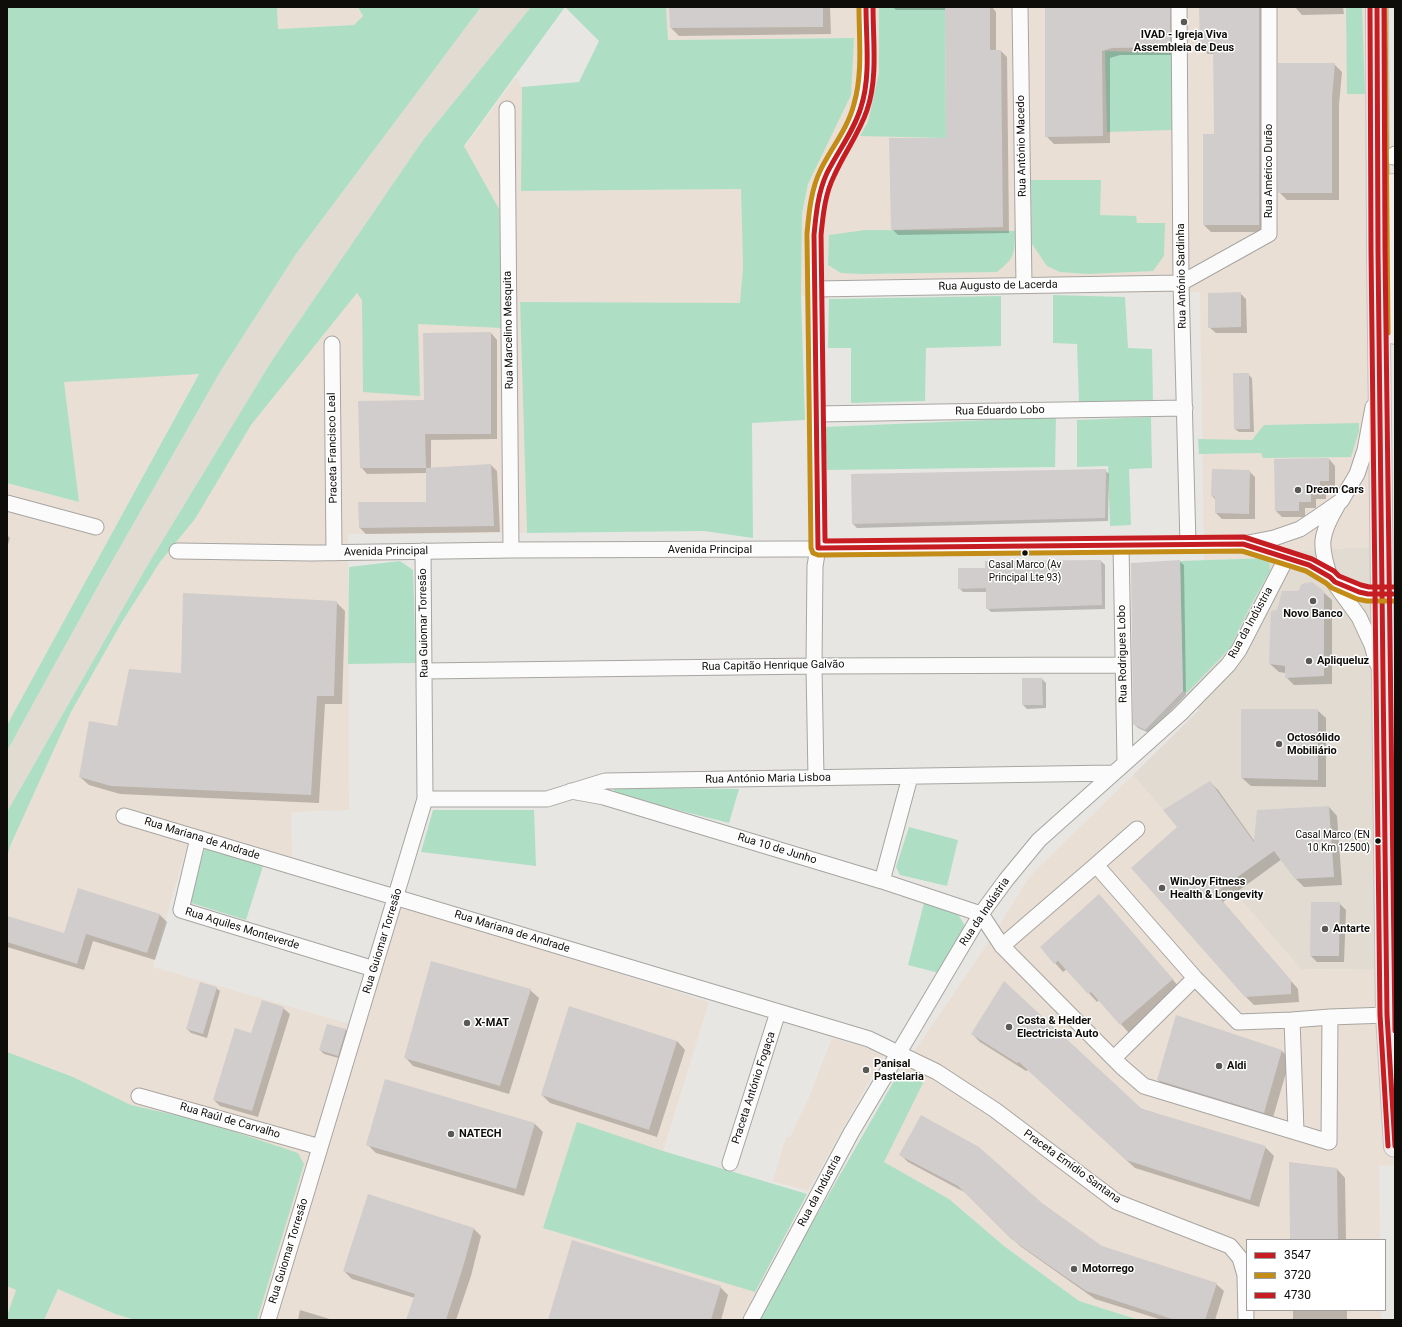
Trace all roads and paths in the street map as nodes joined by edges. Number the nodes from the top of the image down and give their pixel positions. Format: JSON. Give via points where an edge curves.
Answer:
{"nodes":[{"id":1,"x":866,"y":7,"type":"edge"},
{"id":2,"x":1020,"y":7,"type":"edge"},
{"id":3,"x":1179,"y":7,"type":"edge"},
{"id":4,"x":1269,"y":7,"type":"edge"},
{"id":5,"x":1377,"y":7,"type":"edge"},
{"id":6,"x":1392,"y":7,"type":"edge"},
{"id":7,"x":507,"y":109,"type":"dead end"},
{"id":8,"x":1394,"y":156,"type":"edge"},
{"id":9,"x":1181,"y":283,"type":"junction"},
{"id":10,"x":1024,"y":285,"type":"junction"},
{"id":11,"x":815,"y":289,"type":"junction"},
{"id":12,"x":1395,"y":333,"type":"edge"},
{"id":13,"x":332,"y":344,"type":"dead end"},
{"id":14,"x":1380,"y":368,"type":"junction"},
{"id":15,"x":1185,"y":408,"type":"junction"},
{"id":16,"x":816,"y":414,"type":"junction"},
{"id":17,"x":1341,"y":501,"type":"junction"},
{"id":18,"x":7,"y":503,"type":"edge"},
{"id":19,"x":96,"y":527,"type":"dead end"},
{"id":20,"x":1188,"y":544,"type":"junction"},
{"id":21,"x":1243,"y":544,"type":"junction"},
{"id":22,"x":1120,"y":545,"type":"junction"},
{"id":23,"x":818,"y":548,"type":"junction"},
{"id":24,"x":511,"y":550,"type":"junction"},
{"id":25,"x":177,"y":551,"type":"dead end"},
{"id":26,"x":423,"y":551,"type":"junction"},
{"id":27,"x":334,"y":553,"type":"junction"},
{"id":28,"x":1287,"y":557,"type":"junction"},
{"id":29,"x":1333,"y":579,"type":"junction"},
{"id":30,"x":1388,"y":594,"type":"edge"},
{"id":31,"x":1122,"y":665,"type":"junction"},
{"id":32,"x":814,"y":666,"type":"junction"},
{"id":33,"x":424,"y":671,"type":"junction"},
{"id":34,"x":1383,"y":682,"type":"junction"},
{"id":35,"x":1125,"y":762,"type":"junction"},
{"id":36,"x":1113,"y":773,"type":"junction"},
{"id":37,"x":910,"y":777,"type":"junction"},
{"id":38,"x":816,"y":778,"type":"junction"},
{"id":39,"x":571,"y":791,"type":"junction"},
{"id":40,"x":425,"y":799,"type":"junction"},
{"id":41,"x":124,"y":816,"type":"dead end"},
{"id":42,"x":1137,"y":829,"type":"dead end"},
{"id":43,"x":198,"y":838,"type":"junction"},
{"id":44,"x":1096,"y":865,"type":"junction"},
{"id":45,"x":882,"y":881,"type":"junction"},
{"id":46,"x":396,"y":897,"type":"junction"},
{"id":47,"x":981,"y":914,"type":"junction"},
{"id":48,"x":1002,"y":946,"type":"junction"},
{"id":49,"x":374,"y":969,"type":"junction"},
{"id":50,"x":1195,"y":978,"type":"junction"},
{"id":51,"x":778,"y":1012,"type":"junction"},
{"id":52,"x":1387,"y":1015,"type":"junction"},
{"id":53,"x":1330,"y":1017,"type":"junction"},
{"id":54,"x":1292,"y":1020,"type":"junction"},
{"id":55,"x":898,"y":1054,"type":"junction"},
{"id":56,"x":1114,"y":1058,"type":"junction"},
{"id":57,"x":139,"y":1096,"type":"dead end"},
{"id":58,"x":1296,"y":1131,"type":"junction"},
{"id":59,"x":1395,"y":1146,"type":"edge"},
{"id":60,"x":320,"y":1147,"type":"junction"},
{"id":61,"x":730,"y":1164,"type":"dead end"},
{"id":62,"x":268,"y":1320,"type":"edge"},
{"id":63,"x":751,"y":1320,"type":"edge"},
{"id":64,"x":1246,"y":1320,"type":"edge"}],
"edges":[{"from":1,"to":11,"type":"street","via":[[867,66],[863,97],[856,121],[826,176],[817,204],[814,235]]},
{"from":2,"to":10,"type":"street","name":"Rua António Macedo"},
{"from":3,"to":9,"type":"street","name":"Rua António Sardinha"},
{"from":4,"to":9,"type":"street","name":"Rua Américo Durão","via":[[1269,234]]},
{"from":5,"to":14,"type":"main road"},
{"from":6,"to":8,"type":"main road"},
{"from":7,"to":24,"type":"street","name":"Rua Marcelino Mesquita"},
{"from":8,"to":12,"type":"main road"},
{"from":9,"to":10,"type":"street","name":"Rua Augusto de Lacerda"},
{"from":9,"to":15,"type":"street","name":"Rua António Sardinha"},
{"from":10,"to":11,"type":"street","name":"Rua Augusto de Lacerda"},
{"from":11,"to":16,"type":"street"},
{"from":13,"to":27,"type":"street","name":"Praceta Francisco Leal"},
{"from":14,"to":17,"type":"street","name":"Avenida Principal","via":[[1365,450],[1349,489]]},
{"from":14,"to":30,"type":"main road"},
{"from":15,"to":16,"type":"street","name":"Rua Eduardo Lobo"},
{"from":15,"to":20,"type":"street","name":"Rua António Sardinha"},
{"from":16,"to":23,"type":"street"},
{"from":17,"to":21,"type":"street","name":"Avenida Principal","via":[[1300,529],[1274,538]]},
{"from":17,"to":29,"type":"street","name":"Avenida Principal","via":[[1323,533],[1324,558]]},
{"from":18,"to":19,"type":"street"},
{"from":20,"to":21,"type":"street","name":"Avenida Principal"},
{"from":20,"to":22,"type":"street","name":"Avenida Principal"},
{"from":21,"to":28,"type":"street","name":"Avenida Principal"},
{"from":22,"to":23,"type":"street","name":"Avenida Principal"},
{"from":22,"to":31,"type":"street","name":"Rua Rodrigues Lobo"},
{"from":23,"to":24,"type":"street","name":"Avenida Principal"},
{"from":23,"to":32,"type":"street","via":[[815,566]]},
{"from":24,"to":26,"type":"street","name":"Avenida Principal"},
{"from":25,"to":27,"type":"street","name":"Avenida Principal"},
{"from":26,"to":27,"type":"street","name":"Avenida Principal"},
{"from":26,"to":33,"type":"street","name":"Rua Guiomar Torresão"},
{"from":28,"to":29,"type":"street","name":"Avenida Principal","via":[[1309,565]]},
{"from":28,"to":35,"type":"street","name":"Rua da Indústria","via":[[1239,650],[1228,665],[1180,714]]},
{"from":29,"to":30,"type":"street","name":"Avenida Principal","via":[[1359,592]]},
{"from":29,"to":34,"type":"street","name":"Avenida Principal","via":[[1363,624]]},
{"from":30,"to":34,"type":"main road"},
{"from":31,"to":32,"type":"street","name":"Rua Capitão Henrique Galvão"},
{"from":31,"to":35,"type":"street","name":"Rua Rodrigues Lobo"},
{"from":32,"to":33,"type":"street","name":"Rua Capitão Henrique Galvão"},
{"from":32,"to":38,"type":"street"},
{"from":33,"to":40,"type":"street","name":"Rua Guiomar Torresão"},
{"from":34,"to":52,"type":"main road"},
{"from":35,"to":36,"type":"street","name":"Rua da Indústria"},
{"from":36,"to":37,"type":"street","name":"Rua António Maria Lisboa"},
{"from":36,"to":47,"type":"street","name":"Rua da Indústria","via":[[1039,840]]},
{"from":37,"to":38,"type":"street","name":"Rua António Maria Lisboa"},
{"from":37,"to":45,"type":"street"},
{"from":38,"to":39,"type":"street","name":"Rua António Maria Lisboa","via":[[605,781]]},
{"from":39,"to":40,"type":"street","name":"Rua António Maria Lisboa","via":[[547,799]]},
{"from":39,"to":45,"type":"street","name":"Rua 10 de Junho","via":[[604,797]]},
{"from":40,"to":46,"type":"street","name":"Rua Guiomar Torresão"},
{"from":41,"to":43,"type":"street","name":"Rua Mariana de Andrade"},
{"from":42,"to":44,"type":"street"},
{"from":43,"to":46,"type":"street","name":"Rua Mariana de Andrade"},
{"from":43,"to":49,"type":"street","name":"Rua Aquiles Monteverde","via":[[180,910]]},
{"from":44,"to":48,"type":"street"},
{"from":44,"to":50,"type":"street"},
{"from":45,"to":47,"type":"street","name":"Rua 10 de Junho"},
{"from":46,"to":49,"type":"street","name":"Rua Guiomar Torresão"},
{"from":46,"to":51,"type":"street","name":"Rua Mariana de Andrade"},
{"from":47,"to":48,"type":"street"},
{"from":47,"to":55,"type":"street","name":"Rua da Indústria"},
{"from":48,"to":56,"type":"street"},
{"from":49,"to":60,"type":"street","name":"Rua Guiomar Torresão"},
{"from":50,"to":54,"type":"street","via":[[1238,1022]]},
{"from":50,"to":56,"type":"street"},
{"from":51,"to":55,"type":"street","name":"Rua Mariana de Andrade","via":[[869,1039]]},
{"from":51,"to":61,"type":"street","name":"Praceta António Fogaça"},
{"from":52,"to":53,"type":"street"},
{"from":52,"to":59,"type":"main road"},
{"from":53,"to":54,"type":"street"},
{"from":53,"to":58,"type":"street","via":[[1329,1142]]},
{"from":54,"to":58,"type":"street"},
{"from":55,"to":63,"type":"street","name":"Rua da Indústria","via":[[851,1133]]},
{"from":55,"to":64,"type":"street","name":"Praceta Emídio Santana","via":[[937,1072],[995,1110],[1117,1202],[1230,1246],[1240,1258],[1245,1275]]},
{"from":56,"to":58,"type":"street","via":[[1144,1086]]},
{"from":57,"to":60,"type":"street","name":"Rua Raúl de Carvalho"},
{"from":60,"to":62,"type":"street","name":"Rua Guiomar Torresão"}]}
